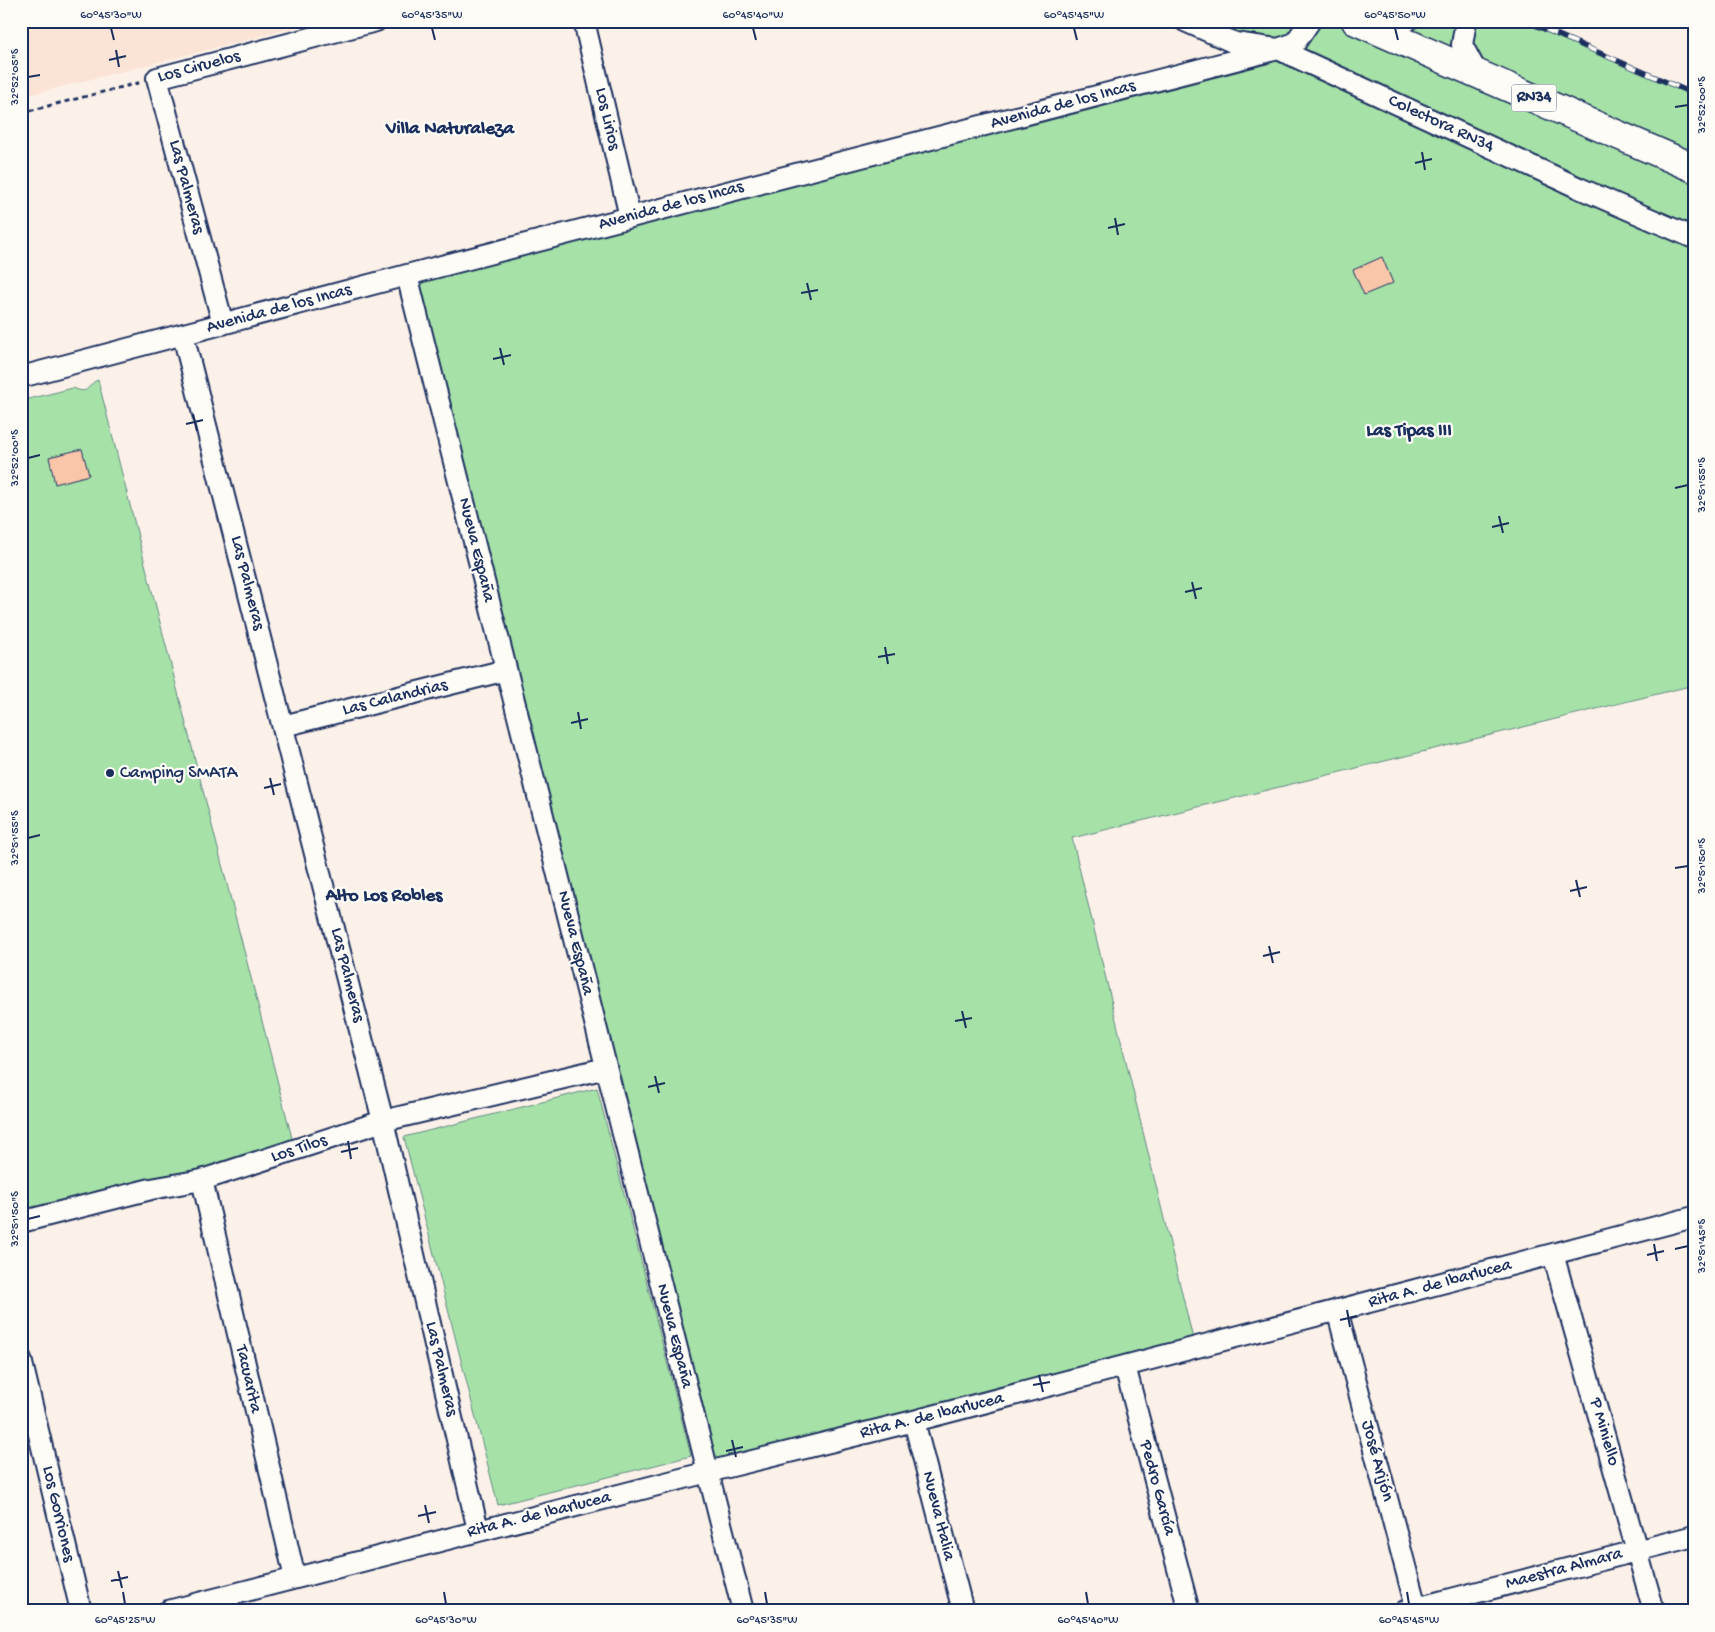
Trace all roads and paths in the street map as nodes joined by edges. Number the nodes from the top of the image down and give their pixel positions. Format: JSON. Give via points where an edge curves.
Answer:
{"nodes":[{"id":1,"x":376,"y":21,"type":"edge"},
{"id":2,"x":584,"y":21,"type":"edge"},
{"id":3,"x":1185,"y":21,"type":"edge"},
{"id":4,"x":1310,"y":21,"type":"edge"},
{"id":5,"x":1407,"y":21,"type":"edge"},
{"id":6,"x":1466,"y":21,"type":"edge"},
{"id":7,"x":1365,"y":25,"type":"edge"},
{"id":8,"x":1278,"y":49,"type":"junction"},
{"id":9,"x":1477,"y":73,"type":"junction"},
{"id":10,"x":157,"y":78,"type":"junction"},
{"id":11,"x":21,"y":113,"type":"edge"},
{"id":12,"x":1694,"y":168,"type":"edge"},
{"id":13,"x":630,"y":217,"type":"junction"},
{"id":14,"x":1694,"y":238,"type":"edge"},
{"id":15,"x":407,"y":275,"type":"junction"},
{"id":16,"x":223,"y":324,"type":"junction"},
{"id":17,"x":183,"y":335,"type":"junction"},
{"id":18,"x":27,"y":372,"type":"edge"},
{"id":19,"x":506,"y":670,"type":"junction"},
{"id":20,"x":284,"y":726,"type":"junction"},
{"id":21,"x":606,"y":1068,"type":"junction"},
{"id":22,"x":384,"y":1121,"type":"junction"},
{"id":23,"x":202,"y":1180,"type":"junction"},
{"id":24,"x":1694,"y":1217,"type":"edge"},
{"id":25,"x":21,"y":1222,"type":"edge"},
{"id":26,"x":1554,"y":1254,"type":"junction"},
{"id":27,"x":1337,"y":1310,"type":"junction"},
{"id":28,"x":21,"y":1359,"type":"edge"},
{"id":29,"x":1125,"y":1366,"type":"junction"},
{"id":30,"x":914,"y":1421,"type":"junction"},
{"id":31,"x":708,"y":1472,"type":"junction"},
{"id":32,"x":478,"y":1530,"type":"junction"},
{"id":33,"x":1694,"y":1536,"type":"edge"},
{"id":34,"x":1638,"y":1550,"type":"junction"},
{"id":35,"x":295,"y":1578,"type":"junction"},
{"id":36,"x":1412,"y":1610,"type":"edge"},
{"id":37,"x":81,"y":1611,"type":"edge"},
{"id":38,"x":168,"y":1611,"type":"edge"},
{"id":39,"x":743,"y":1611,"type":"edge"},
{"id":40,"x":963,"y":1611,"type":"edge"},
{"id":41,"x":1189,"y":1611,"type":"edge"},
{"id":42,"x":1654,"y":1611,"type":"edge"}],
"edges":[{"from":1,"to":10,"type":"street","name":"Los Ciruelos"},
{"from":2,"to":13,"type":"street","name":"Los Lirios"},
{"from":3,"to":8,"type":"street","name":"Colectora RN34","via":[[1235,43]]},
{"from":4,"to":8,"type":"street","name":"Avenida de los Incas","via":[[1295,43]]},
{"from":5,"to":7,"type":"street"},
{"from":6,"to":9,"type":"street","via":[[1462,45]]},
{"from":7,"to":9,"type":"highway","number":"RN34"},
{"from":8,"to":13,"type":"street","name":"Avenida de los Incas"},
{"from":8,"to":14,"type":"street","name":"Colectora RN34"},
{"from":9,"to":12,"type":"highway","number":"RN34"},
{"from":10,"to":11,"type":"path","name":"Los Ciruelos"},
{"from":10,"to":16,"type":"street","name":"Las Palmeras"},
{"from":13,"to":15,"type":"street","name":"Avenida de los Incas"},
{"from":15,"to":16,"type":"street","name":"Avenida de los Incas"},
{"from":15,"to":19,"type":"street","name":"Nueva España"},
{"from":16,"to":17,"type":"street","name":"Avenida de los Incas"},
{"from":17,"to":18,"type":"street","name":"Avenida de los Incas"},
{"from":17,"to":20,"type":"street","name":"Las Palmeras"},
{"from":19,"to":20,"type":"street","name":"Las Calandrias"},
{"from":19,"to":21,"type":"street","name":"Nueva España"},
{"from":20,"to":22,"type":"street","name":"Las Palmeras"},
{"from":21,"to":22,"type":"street","name":"Los Tilos"},
{"from":21,"to":31,"type":"street","name":"Nueva España"},
{"from":22,"to":23,"type":"street","name":"Los Tilos"},
{"from":22,"to":32,"type":"street","name":"Las Palmeras"},
{"from":23,"to":25,"type":"street","name":"Los Tilos","via":[[151,1189]]},
{"from":23,"to":35,"type":"street","name":"Tacuarita"},
{"from":24,"to":26,"type":"street","name":"Rita A. de Ibarlucea"},
{"from":26,"to":27,"type":"street","name":"Rita A. de Ibarlucea"},
{"from":26,"to":34,"type":"street","name":"P Miniello"},
{"from":27,"to":29,"type":"street","name":"Rita A. de Ibarlucea"},
{"from":27,"to":36,"type":"street","name":"José Arijón"},
{"from":28,"to":37,"type":"street","name":"Los Gorriones"},
{"from":29,"to":30,"type":"street","name":"Rita A. de Ibarlucea"},
{"from":29,"to":41,"type":"street","name":"Pedro García"},
{"from":30,"to":31,"type":"street","name":"Rita A. de Ibarlucea"},
{"from":30,"to":40,"type":"street","name":"Nueva Italia"},
{"from":31,"to":32,"type":"street","name":"Rita A. de Ibarlucea"},
{"from":31,"to":39,"type":"street","name":"Nueva España"},
{"from":32,"to":35,"type":"street","name":"Rita A. de Ibarlucea"},
{"from":33,"to":34,"type":"street","name":"Maestra Almara"},
{"from":34,"to":36,"type":"street","name":"Maestra Almara"},
{"from":34,"to":42,"type":"street","name":"P Miniello"},
{"from":35,"to":38,"type":"street","name":"Rita A. de Ibarlucea"}]}
